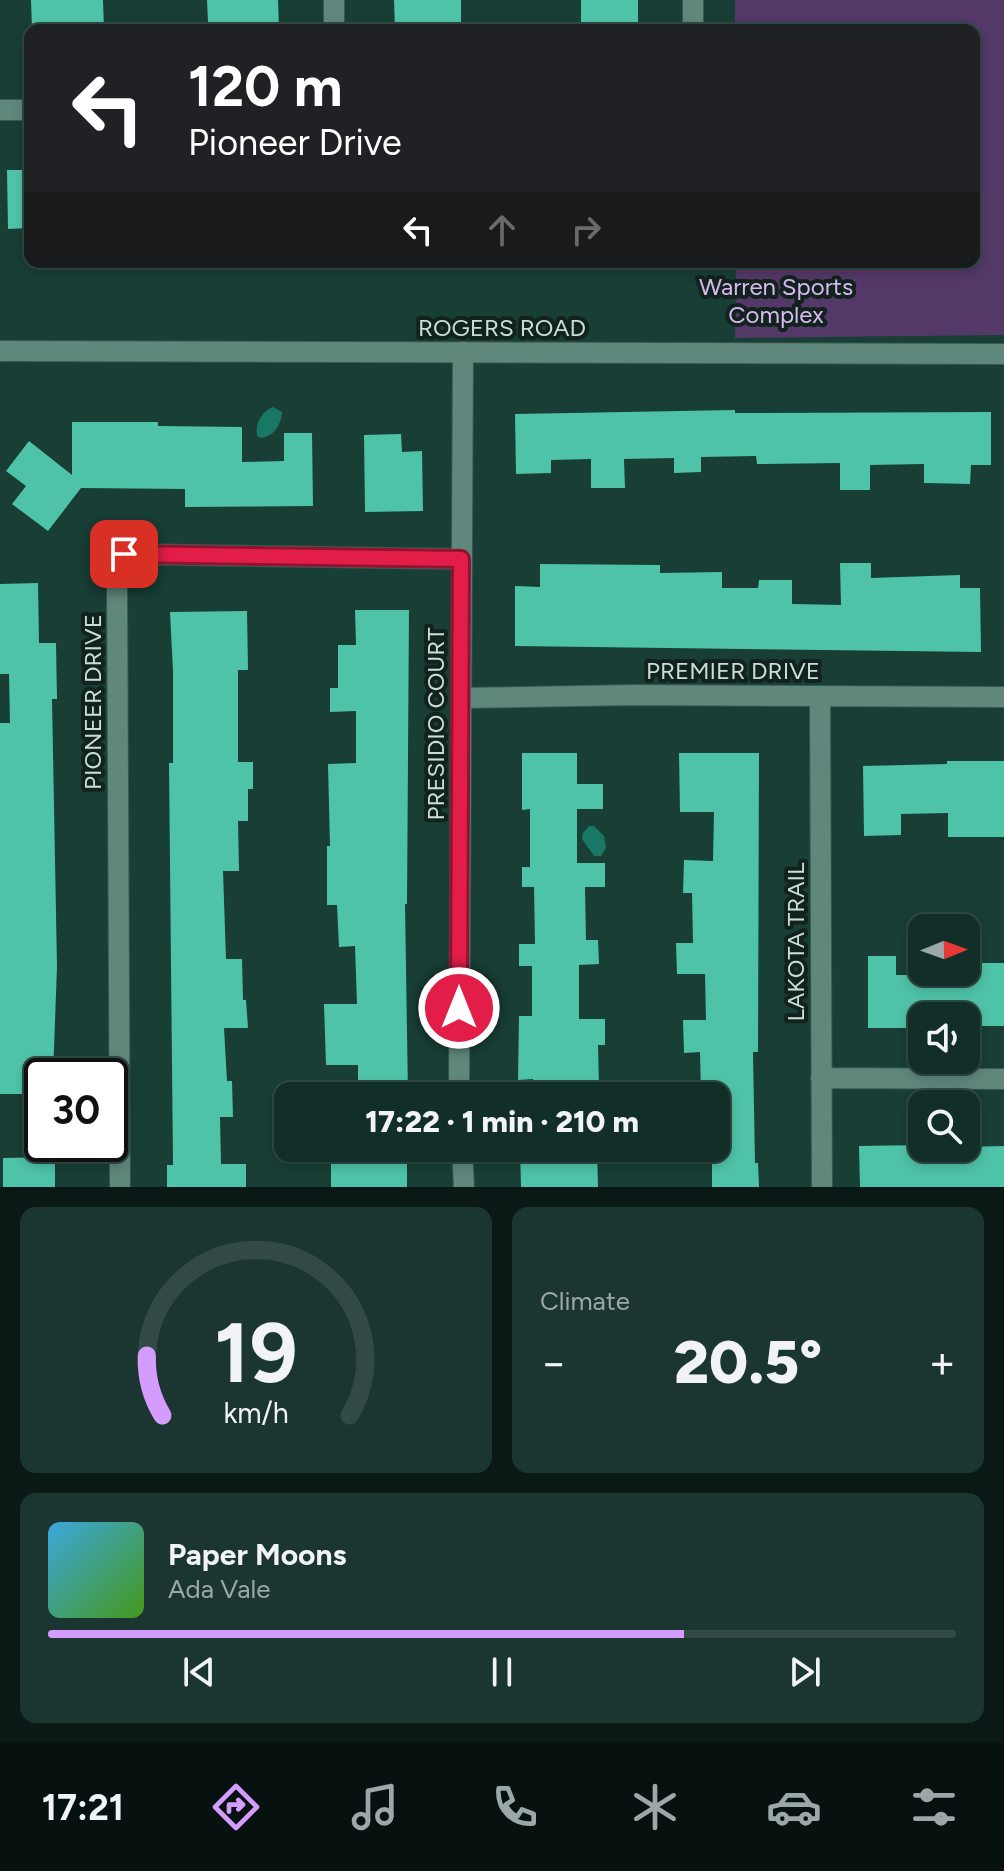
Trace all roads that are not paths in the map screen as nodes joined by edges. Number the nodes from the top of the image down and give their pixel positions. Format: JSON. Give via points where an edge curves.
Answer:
{"nodes":[{"id":1,"x":334,"y":0,"type":"edge"},
{"id":2,"x":693,"y":0,"type":"edge"},
{"id":3,"x":334,"y":24,"type":"edge"},
{"id":4,"x":693,"y":24,"type":"edge"},
{"id":5,"x":0,"y":110,"type":"edge"},
{"id":6,"x":24,"y":110,"type":"edge"},
{"id":7,"x":0,"y":351,"type":"edge"},
{"id":8,"x":463,"y":352,"type":"junction"},
{"id":9,"x":1004,"y":354,"type":"edge"},
{"id":10,"x":461,"y":559,"type":"junction"},
{"id":11,"x":820,"y":697,"type":"junction"},
{"id":12,"x":1004,"y":697,"type":"edge"},
{"id":13,"x":461,"y":698,"type":"junction"},
{"id":14,"x":821,"y":1078,"type":"junction"},
{"id":15,"x":1004,"y":1079,"type":"edge"},
{"id":16,"x":459,"y":1082,"type":"edge"},
{"id":17,"x":463,"y":1162,"type":"edge"},
{"id":18,"x":120,"y":1187,"type":"edge"},
{"id":19,"x":464,"y":1187,"type":"edge"},
{"id":20,"x":822,"y":1187,"type":"edge"}],
"edges":[{"from":1,"to":3,"type":"street"},
{"from":2,"to":4,"type":"street"},
{"from":5,"to":6,"type":"street"},
{"from":7,"to":8,"type":"street","name":"ROGERS ROAD"},
{"from":8,"to":9,"type":"street","name":"ROGERS ROAD"},
{"from":8,"to":10,"type":"street","name":"PRESIDIO COURT"},
{"from":10,"to":13,"type":"street","name":"PRESIDIO COURT"},
{"from":10,"to":18,"type":"street","name":"PIONEER DRIVE","via":[[124,554],[117,583]]},
{"from":11,"to":12,"type":"street","name":"PREMIER DRIVE"},
{"from":11,"to":13,"type":"street","name":"PREMIER DRIVE"},
{"from":11,"to":14,"type":"street","name":"LAKOTA TRAIL"},
{"from":13,"to":16,"type":"street","name":"PRESIDIO COURT"},
{"from":14,"to":15,"type":"street"},
{"from":14,"to":20,"type":"street","name":"LAKOTA TRAIL"},
{"from":17,"to":19,"type":"street"}]}
